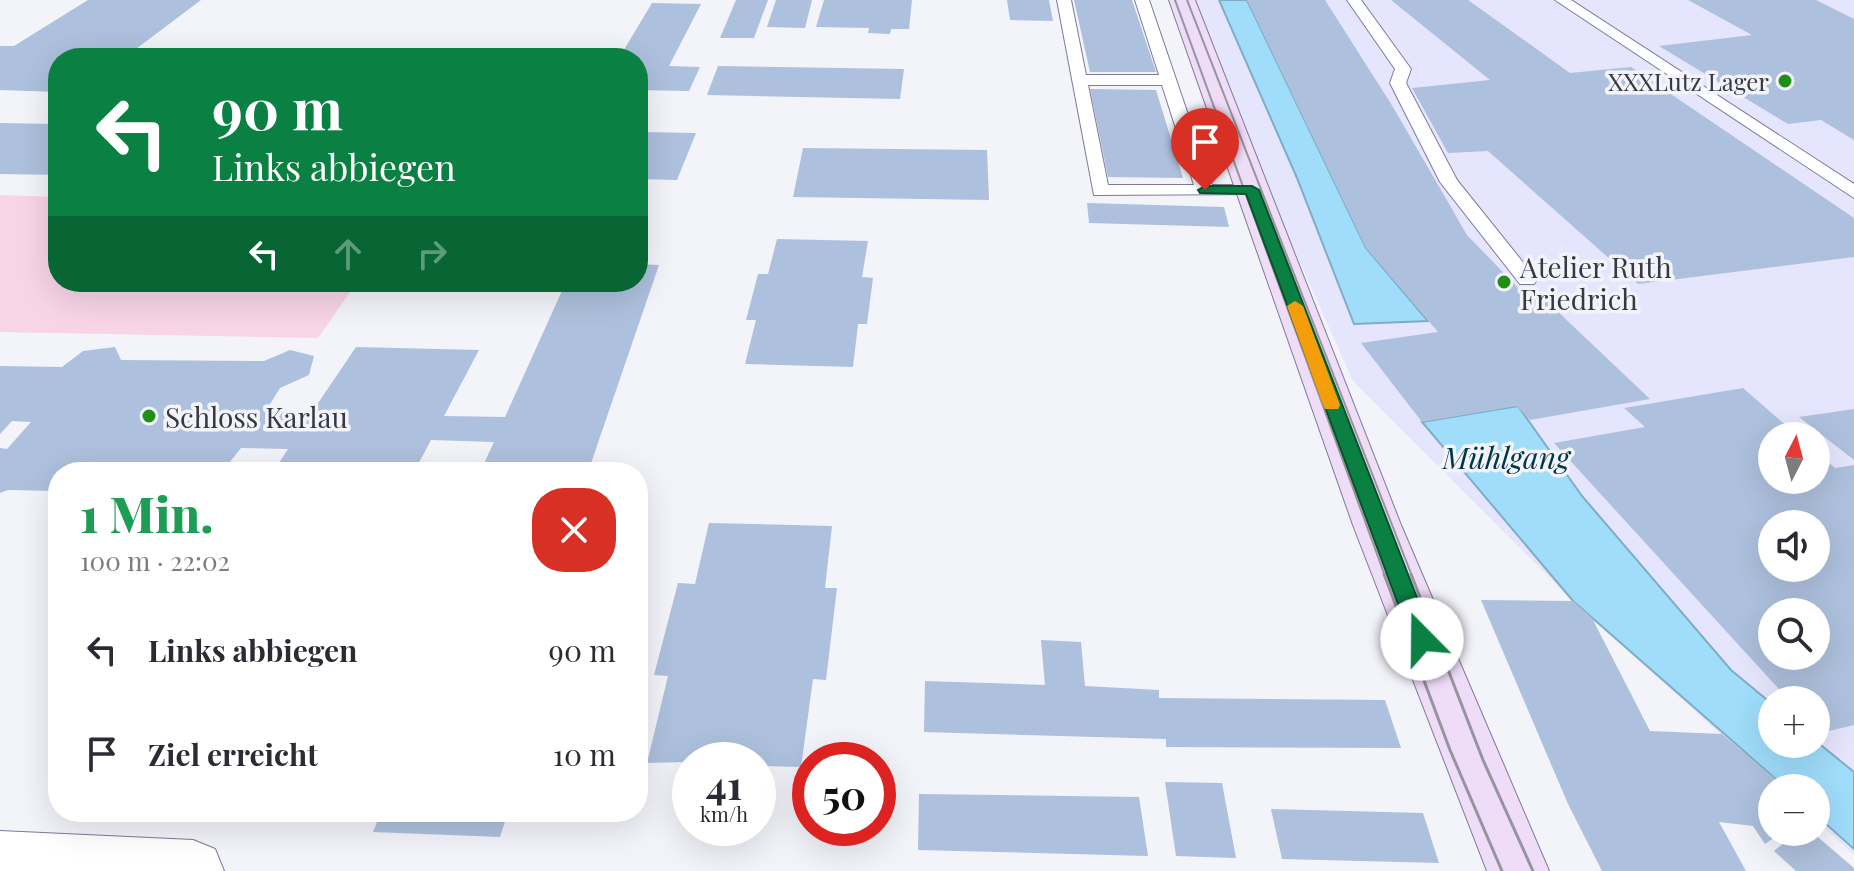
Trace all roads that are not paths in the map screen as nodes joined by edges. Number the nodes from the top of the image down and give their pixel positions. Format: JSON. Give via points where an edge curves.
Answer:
{"nodes":[{"id":1,"x":1064,"y":0,"type":"edge"},
{"id":2,"x":1142,"y":0,"type":"edge"},
{"id":3,"x":1182,"y":0,"type":"edge"},
{"id":4,"x":1354,"y":0,"type":"edge"},
{"id":5,"x":1562,"y":0,"type":"edge"},
{"id":6,"x":1081,"y":80,"type":"junction"},
{"id":7,"x":1168,"y":80,"type":"junction"},
{"id":8,"x":1205,"y":190,"type":"junction"},
{"id":9,"x":1252,"y":190,"type":"junction"},
{"id":10,"x":1854,"y":192,"type":"edge"},
{"id":11,"x":1527,"y":280,"type":"dead end"},
{"id":12,"x":0,"y":862,"type":"edge"},
{"id":13,"x":193,"y":871,"type":"edge"},
{"id":14,"x":1518,"y":871,"type":"edge"}],
"edges":[{"from":1,"to":6,"type":"lane"},
{"from":2,"to":7,"type":"lane"},
{"from":3,"to":9,"type":"main road"},
{"from":4,"to":11,"type":"lane","via":[[1403,69],[1398,83],[1449,182]]},
{"from":5,"to":10,"type":"lane"},
{"from":6,"to":7,"type":"lane"},
{"from":6,"to":8,"type":"lane","via":[[1100,191]]},
{"from":7,"to":8,"type":"lane"},
{"from":8,"to":9,"type":"lane"},
{"from":9,"to":14,"type":"main road","via":[[1377,525]]},
{"from":12,"to":13,"type":"street"}]}
